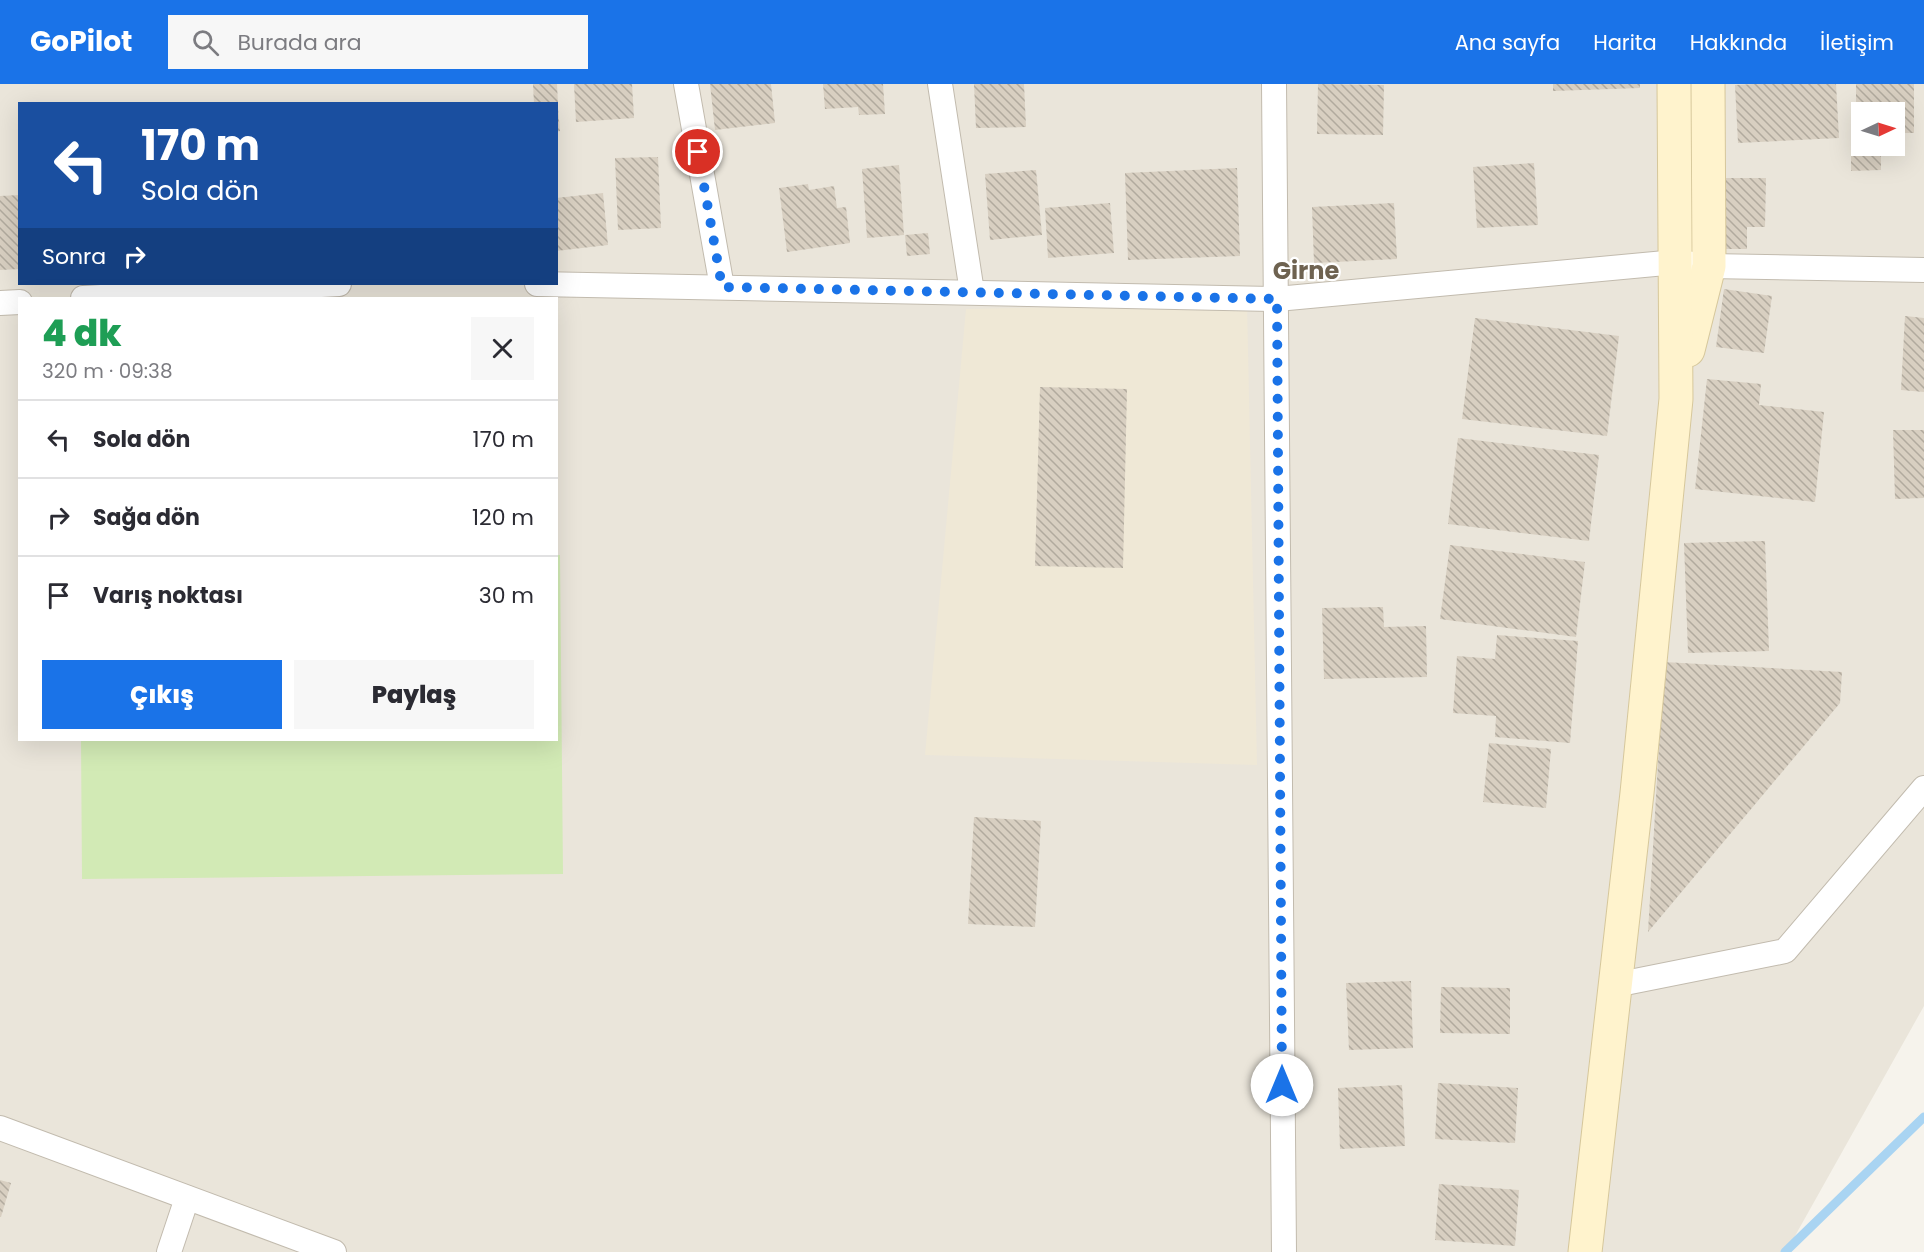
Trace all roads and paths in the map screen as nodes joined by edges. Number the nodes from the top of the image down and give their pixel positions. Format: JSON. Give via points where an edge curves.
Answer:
{"nodes":[{"id":1,"x":686,"y":84,"type":"edge"},
{"id":2,"x":940,"y":84,"type":"edge"},
{"id":3,"x":1274,"y":84,"type":"edge"},
{"id":4,"x":1674,"y":84,"type":"edge"},
{"id":5,"x":1708,"y":84,"type":"edge"},
{"id":6,"x":1676,"y":262,"type":"junction"},
{"id":7,"x":1709,"y":266,"type":"junction"},
{"id":8,"x":1924,"y":270,"type":"edge"},
{"id":9,"x":558,"y":284,"type":"edge"},
{"id":10,"x":321,"y":285,"type":"edge"},
{"id":11,"x":722,"y":287,"type":"junction"},
{"id":12,"x":972,"y":292,"type":"junction"},
{"id":13,"x":101,"y":297,"type":"edge"},
{"id":14,"x":1277,"y":299,"type":"junction"},
{"id":15,"x":18,"y":302,"type":"edge"},
{"id":16,"x":0,"y":303,"type":"edge"},
{"id":17,"x":1676,"y":399,"type":"junction"},
{"id":18,"x":1924,"y":788,"type":"edge"},
{"id":19,"x":1615,"y":985,"type":"junction"},
{"id":20,"x":0,"y":1128,"type":"edge"},
{"id":21,"x":188,"y":1198,"type":"junction"},
{"id":22,"x":169,"y":1252,"type":"edge"},
{"id":23,"x":334,"y":1252,"type":"edge"},
{"id":24,"x":1284,"y":1252,"type":"edge"},
{"id":25,"x":1585,"y":1252,"type":"edge"}],
"edges":[{"from":1,"to":11,"type":"street"},
{"from":2,"to":12,"type":"street"},
{"from":3,"to":14,"type":"street"},
{"from":4,"to":6,"type":"street"},
{"from":5,"to":7,"type":"street"},
{"from":6,"to":7,"type":"street"},
{"from":6,"to":14,"type":"street"},
{"from":6,"to":17,"type":"street"},
{"from":7,"to":8,"type":"street"},
{"from":7,"to":17,"type":"street"},
{"from":9,"to":11,"type":"street"},
{"from":10,"to":13,"type":"street"},
{"from":11,"to":12,"type":"street"},
{"from":12,"to":14,"type":"street"},
{"from":14,"to":24,"type":"street"},
{"from":15,"to":16,"type":"street"},
{"from":17,"to":19,"type":"street"},
{"from":18,"to":19,"type":"street","via":[[1785,951]]},
{"from":19,"to":25,"type":"street"},
{"from":20,"to":21,"type":"street"},
{"from":21,"to":22,"type":"street"},
{"from":21,"to":23,"type":"street"}]}
